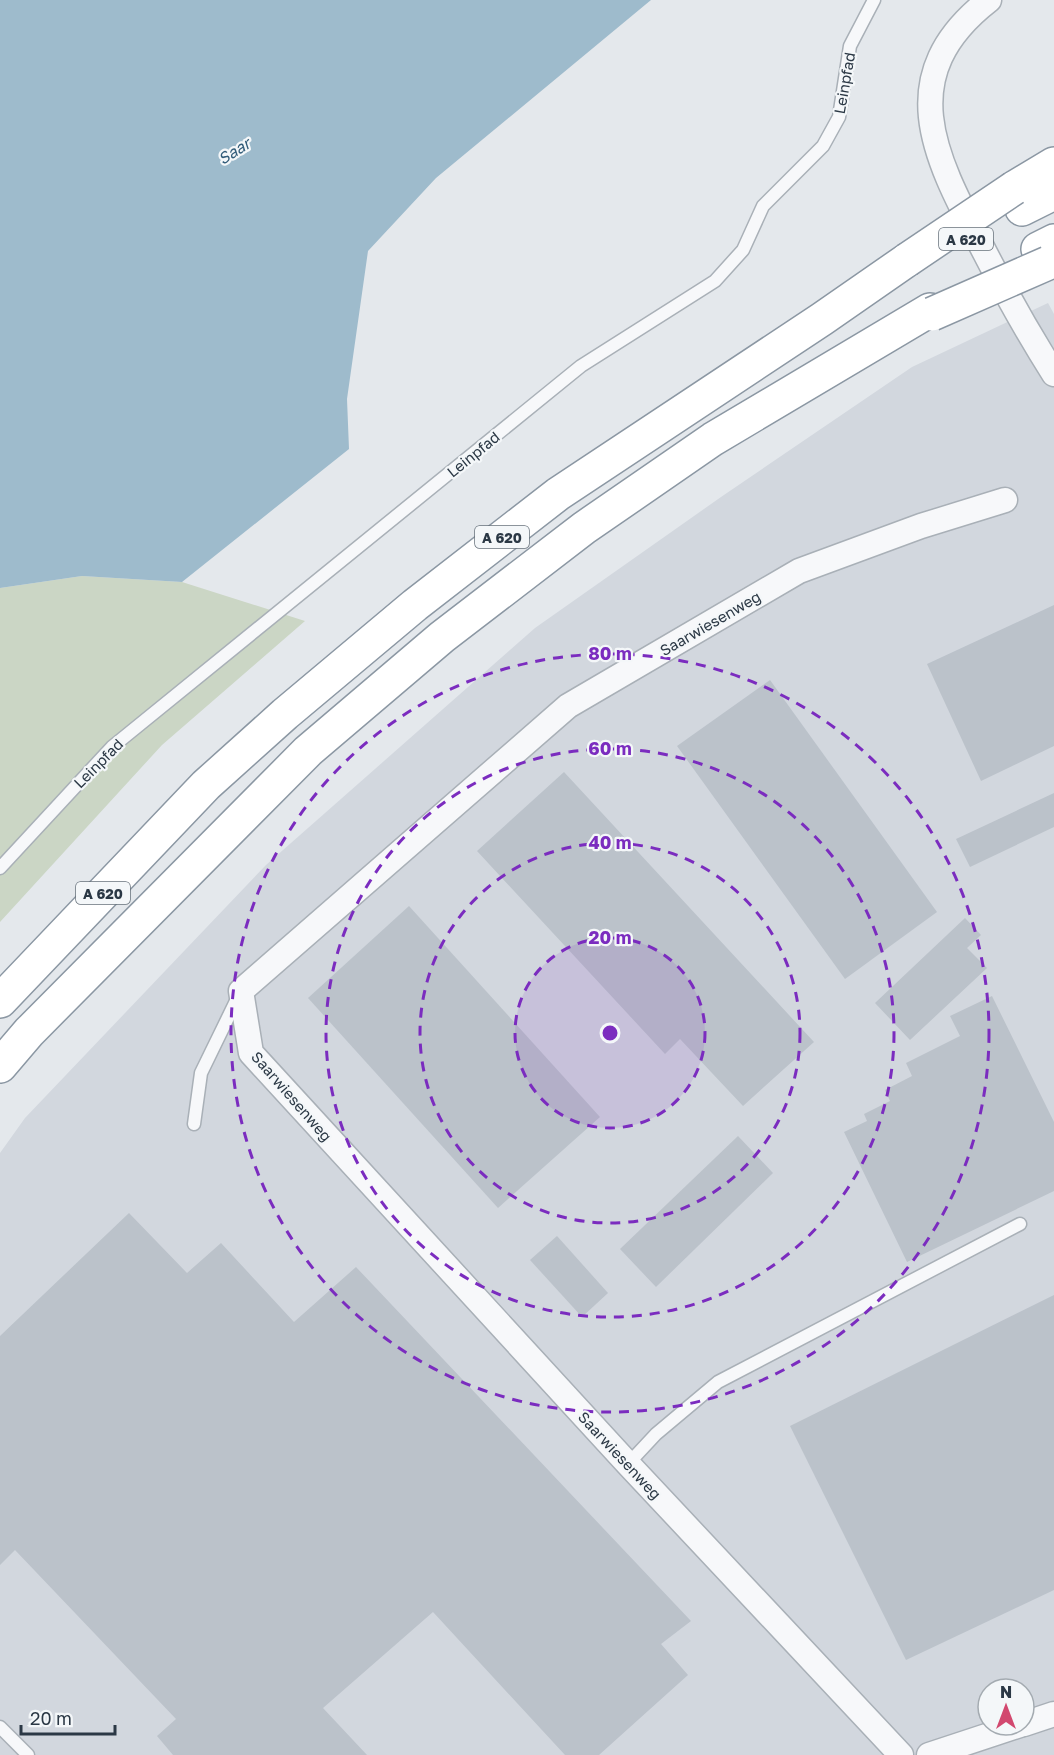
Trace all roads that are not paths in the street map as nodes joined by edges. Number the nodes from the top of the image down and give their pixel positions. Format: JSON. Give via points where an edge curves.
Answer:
{"nodes":[{"id":1,"x":874,"y":0,"type":"edge"},
{"id":2,"x":989,"y":0,"type":"edge"},
{"id":3,"x":1054,"y":164,"type":"edge"},
{"id":4,"x":1054,"y":193,"type":"edge"},
{"id":5,"x":1018,"y":199,"type":"junction"},
{"id":6,"x":1048,"y":254,"type":"edge"},
{"id":7,"x":1054,"y":374,"type":"edge"},
{"id":8,"x":1005,"y":500,"type":"dead end"},
{"id":9,"x":0,"y":868,"type":"edge"},
{"id":10,"x":241,"y":992,"type":"junction"},
{"id":11,"x":0,"y":1001,"type":"edge"},
{"id":12,"x":29,"y":1032,"type":"junction"},
{"id":13,"x":0,"y":1066,"type":"edge"},
{"id":14,"x":0,"y":1074,"type":"edge"},
{"id":15,"x":194,"y":1124,"type":"dead end"},
{"id":16,"x":1020,"y":1224,"type":"dead end"},
{"id":17,"x":628,"y":1464,"type":"junction"},
{"id":18,"x":1054,"y":1714,"type":"edge"},
{"id":19,"x":1036,"y":1720,"type":"edge"},
{"id":20,"x":0,"y":1727,"type":"edge"},
{"id":21,"x":983,"y":1737,"type":"edge"},
{"id":22,"x":28,"y":1755,"type":"edge"},
{"id":23,"x":901,"y":1755,"type":"edge"},
{"id":24,"x":928,"y":1755,"type":"edge"}],
"edges":[{"from":1,"to":9,"type":"lane","name":"Leinpfad","via":[[850,46],[840,117],[823,146],[763,206],[743,250],[715,281],[581,366],[112,747]]},
{"from":2,"to":7,"type":"street","via":[[971,14],[947,45],[932,77],[929,113],[950,186],[1016,312]]},
{"from":3,"to":5,"type":"highway"},
{"from":4,"to":5,"type":"highway","number":"A 620"},
{"from":5,"to":11,"type":"highway","number":"A 620","via":[[822,319],[558,494],[415,605],[206,785]]},
{"from":6,"to":12,"type":"highway","number":"A 620","via":[[880,338],[694,452],[584,528],[442,637],[308,751]]},
{"from":8,"to":10,"type":"street","name":"Saarwiesenweg","via":[[921,526],[799,572],[568,706]]},
{"from":10,"to":15,"type":"lane","via":[[201,1073]]},
{"from":10,"to":17,"type":"street","name":"Saarwiesenweg","via":[[251,1053]]},
{"from":12,"to":13,"type":"highway","number":"A 620"},
{"from":12,"to":14,"type":"highway"},
{"from":16,"to":17,"type":"lane","via":[[718,1382],[656,1434]]},
{"from":17,"to":23,"type":"street","name":"Saarwiesenweg"},
{"from":18,"to":19,"type":"street"},
{"from":20,"to":22,"type":"lane"},
{"from":21,"to":24,"type":"street"}]}
